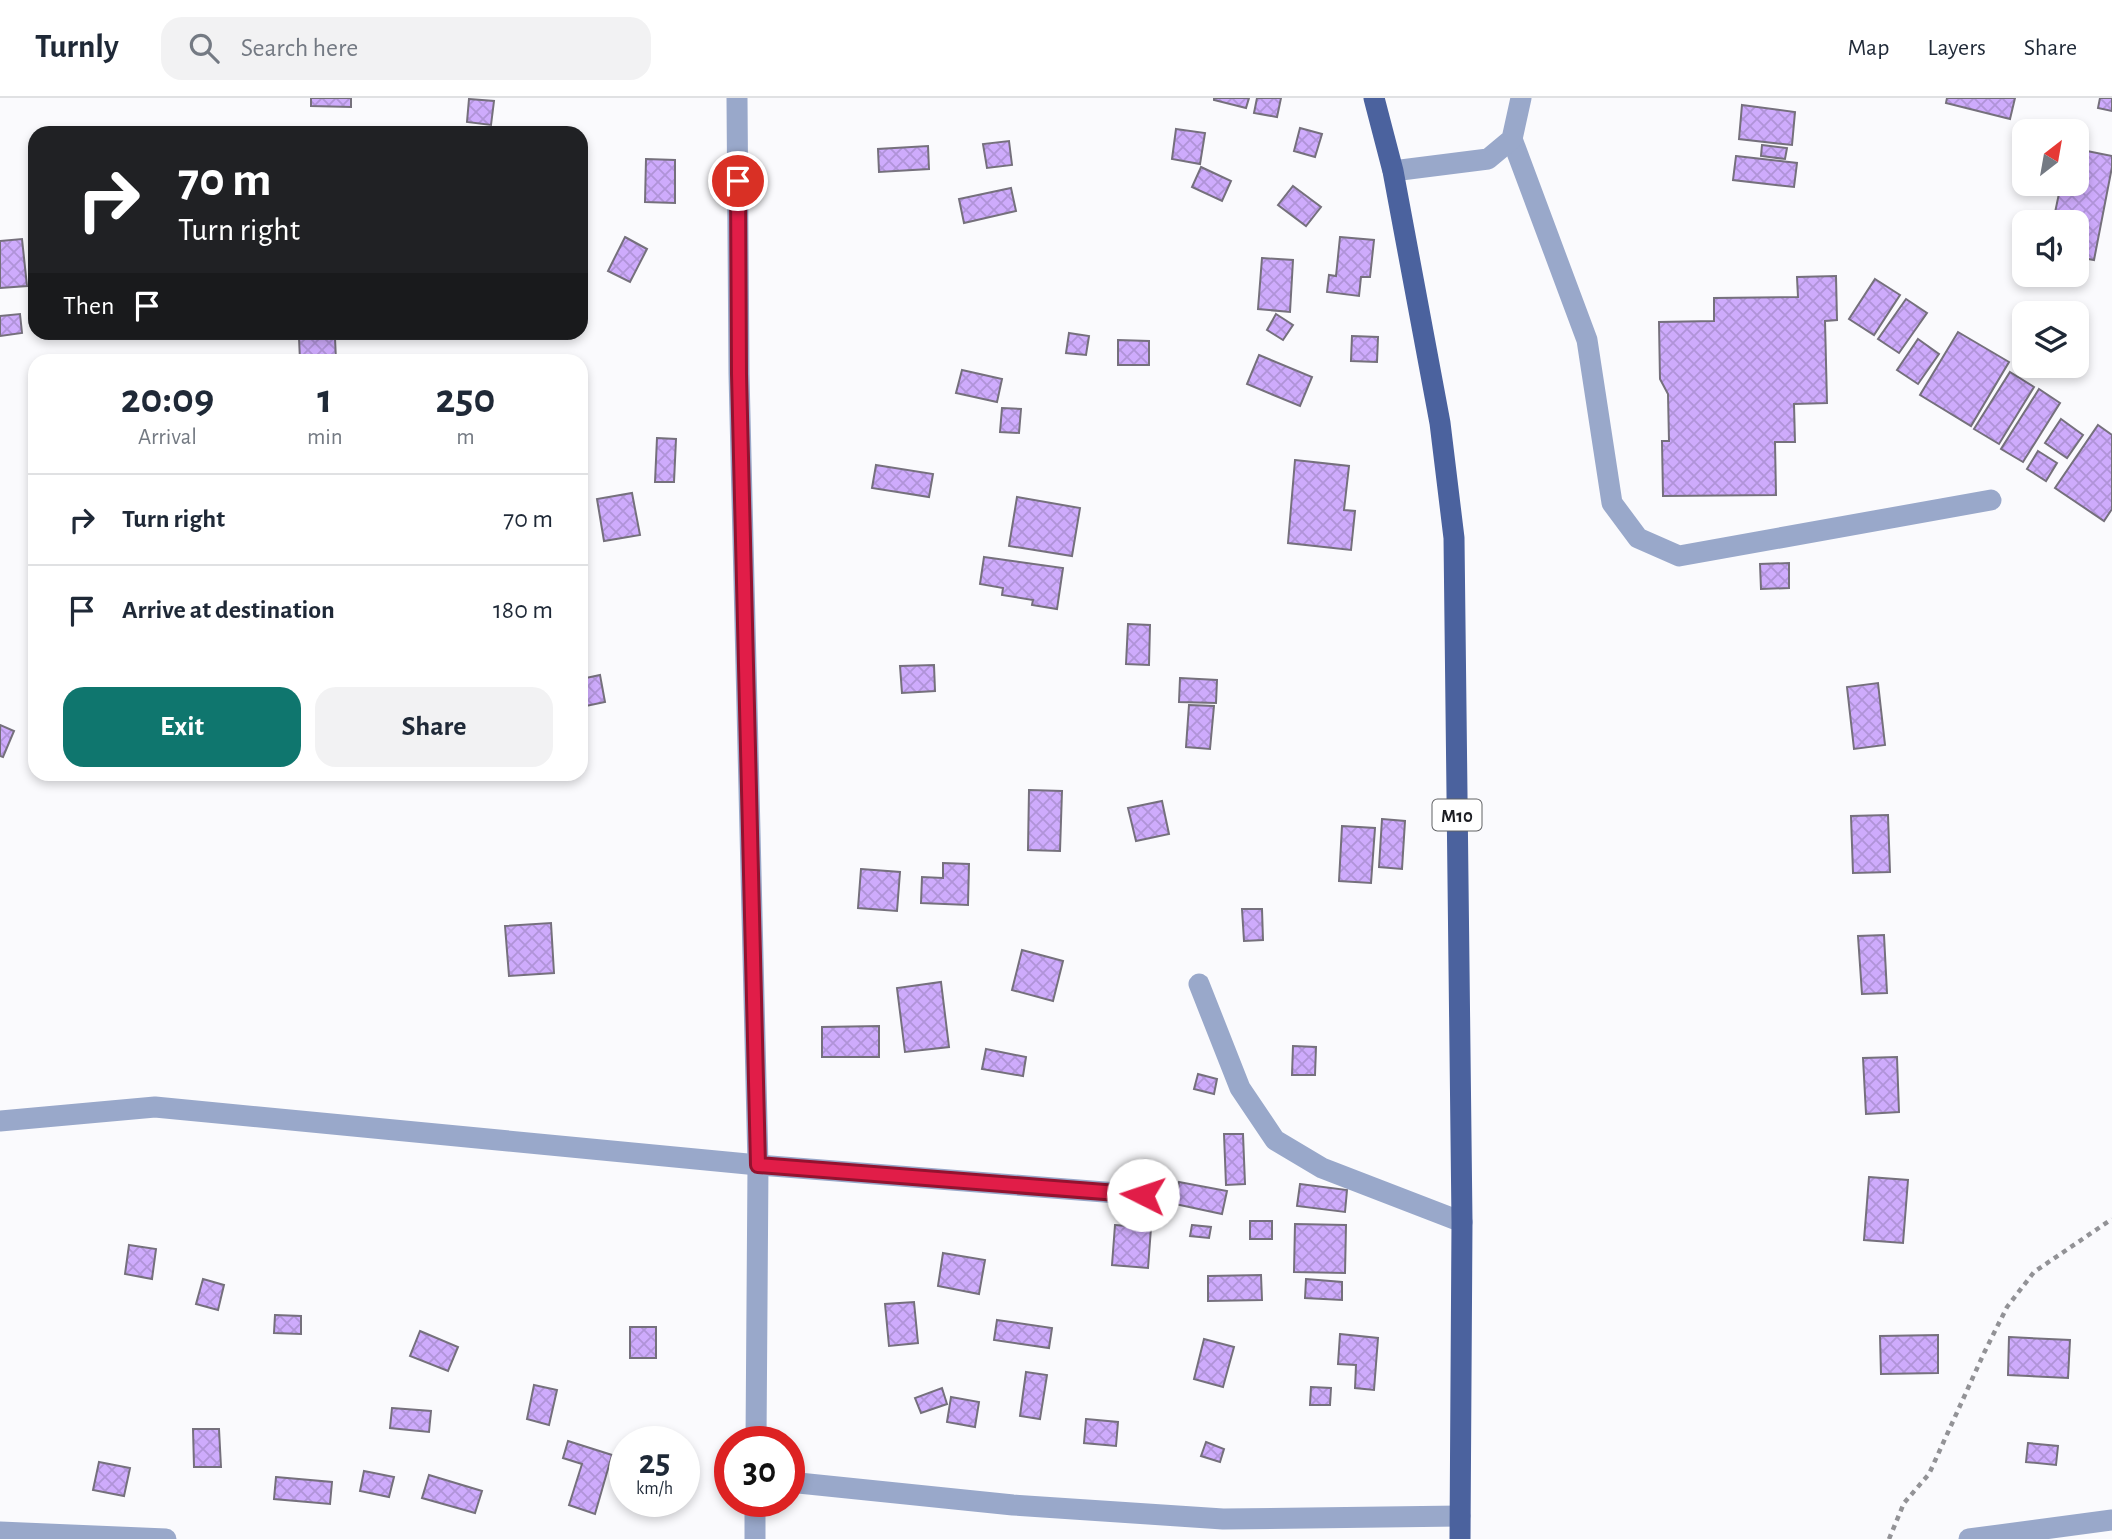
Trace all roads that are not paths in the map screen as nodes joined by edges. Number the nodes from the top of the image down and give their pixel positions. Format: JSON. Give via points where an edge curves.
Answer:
{"nodes":[{"id":1,"x":737,"y":98,"type":"edge"},
{"id":2,"x":1374,"y":98,"type":"edge"},
{"id":3,"x":1521,"y":98,"type":"edge"},
{"id":4,"x":1512,"y":139,"type":"junction"},
{"id":5,"x":1394,"y":171,"type":"junction"},
{"id":6,"x":1991,"y":500,"type":"dead end"},
{"id":7,"x":1199,"y":984,"type":"dead end"},
{"id":8,"x":0,"y":1121,"type":"edge"},
{"id":9,"x":758,"y":1165,"type":"junction"},
{"id":10,"x":1143,"y":1195,"type":"dead end"},
{"id":11,"x":1462,"y":1222,"type":"junction"},
{"id":12,"x":756,"y":1426,"type":"edge"},
{"id":13,"x":805,"y":1484,"type":"edge"},
{"id":14,"x":1460,"y":1516,"type":"junction"},
{"id":15,"x":755,"y":1517,"type":"edge"},
{"id":16,"x":2112,"y":1520,"type":"edge"},
{"id":17,"x":0,"y":1532,"type":"edge"},
{"id":18,"x":166,"y":1539,"type":"edge"},
{"id":19,"x":755,"y":1539,"type":"edge"},
{"id":20,"x":1460,"y":1539,"type":"edge"},
{"id":21,"x":1969,"y":1539,"type":"edge"}],
"edges":[{"from":1,"to":9,"type":"street"},
{"from":2,"to":5,"type":"main road","number":"M10"},
{"from":3,"to":4,"type":"street"},
{"from":4,"to":5,"type":"street","via":[[1488,159]]},
{"from":4,"to":6,"type":"street","via":[[1587,340],[1612,503],[1638,538],[1679,556]]},
{"from":5,"to":11,"type":"main road","number":"M10","via":[[1440,424],[1454,538]]},
{"from":7,"to":11,"type":"street","via":[[1240,1088],[1275,1140],[1322,1168]]},
{"from":8,"to":9,"type":"street","via":[[155,1107]]},
{"from":9,"to":10,"type":"street"},
{"from":9,"to":12,"type":"street"},
{"from":11,"to":14,"type":"main road","number":"M10"},
{"from":13,"to":14,"type":"street","via":[[1013,1505],[1223,1519]]},
{"from":14,"to":20,"type":"main road","number":"M10"},
{"from":15,"to":19,"type":"street"},
{"from":16,"to":21,"type":"street"},
{"from":17,"to":18,"type":"street"}]}
